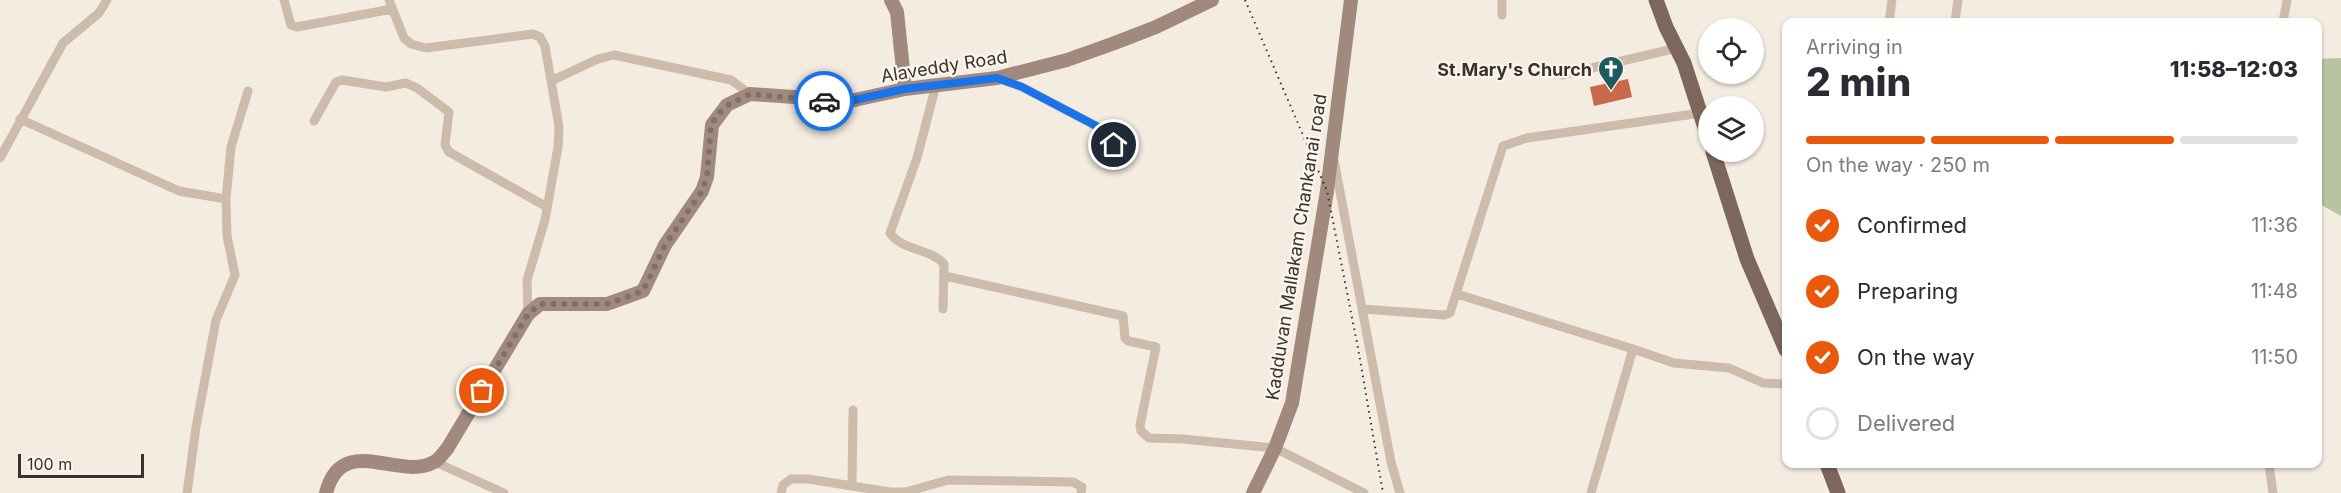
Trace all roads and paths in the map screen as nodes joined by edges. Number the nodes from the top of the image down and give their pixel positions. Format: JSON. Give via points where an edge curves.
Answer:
{"nodes":[{"id":1,"x":107,"y":0,"type":"edge"},
{"id":2,"x":285,"y":0,"type":"edge"},
{"id":3,"x":891,"y":0,"type":"edge"},
{"id":4,"x":1212,"y":0,"type":"edge"},
{"id":5,"x":1351,"y":0,"type":"edge"},
{"id":6,"x":1502,"y":0,"type":"edge"},
{"id":7,"x":1656,"y":0,"type":"edge"},
{"id":8,"x":1892,"y":0,"type":"edge"},
{"id":9,"x":1958,"y":0,"type":"edge"},
{"id":10,"x":2287,"y":0,"type":"edge"},
{"id":11,"x":391,"y":5,"type":"edge"},
{"id":12,"x":1502,"y":15,"type":"dead end"},
{"id":13,"x":1890,"y":18,"type":"edge"},
{"id":14,"x":1955,"y":18,"type":"edge"},
{"id":15,"x":2284,"y":18,"type":"edge"},
{"id":16,"x":1677,"y":48,"type":"junction"},
{"id":17,"x":1562,"y":75,"type":"dead end"},
{"id":18,"x":997,"y":78,"type":"junction"},
{"id":19,"x":550,"y":81,"type":"junction"},
{"id":20,"x":936,"y":85,"type":"junction"},
{"id":21,"x":904,"y":89,"type":"junction"},
{"id":22,"x":248,"y":91,"type":"dead end"},
{"id":23,"x":750,"y":94,"type":"junction"},
{"id":24,"x":1698,"y":105,"type":"edge"},
{"id":25,"x":1698,"y":113,"type":"edge"},
{"id":26,"x":20,"y":119,"type":"junction"},
{"id":27,"x":314,"y":121,"type":"dead end"},
{"id":28,"x":1114,"y":145,"type":"dead end"},
{"id":29,"x":1333,"y":147,"type":"junction"},
{"id":30,"x":1,"y":153,"type":"edge"},
{"id":31,"x":1716,"y":162,"type":"edge"},
{"id":32,"x":226,"y":199,"type":"junction"},
{"id":33,"x":547,"y":207,"type":"junction"},
{"id":34,"x":945,"y":276,"type":"junction"},
{"id":35,"x":1457,"y":294,"type":"junction"},
{"id":36,"x":943,"y":309,"type":"dead end"},
{"id":37,"x":1363,"y":309,"type":"junction"},
{"id":38,"x":528,"y":314,"type":"junction"},
{"id":39,"x":1782,"y":341,"type":"edge"},
{"id":40,"x":1633,"y":350,"type":"junction"},
{"id":41,"x":1782,"y":384,"type":"edge"},
{"id":42,"x":853,"y":410,"type":"dead end"},
{"id":43,"x":1275,"y":448,"type":"junction"},
{"id":44,"x":435,"y":462,"type":"junction"},
{"id":45,"x":1829,"y":468,"type":"edge"},
{"id":46,"x":2269,"y":468,"type":"edge"},
{"id":47,"x":852,"y":486,"type":"junction"},
{"id":48,"x":187,"y":493,"type":"edge"},
{"id":49,"x":326,"y":493,"type":"edge"},
{"id":50,"x":504,"y":493,"type":"edge"},
{"id":51,"x":781,"y":493,"type":"edge"},
{"id":52,"x":1081,"y":493,"type":"edge"},
{"id":53,"x":1253,"y":493,"type":"edge"},
{"id":54,"x":1364,"y":493,"type":"edge"},
{"id":55,"x":1400,"y":493,"type":"edge"},
{"id":56,"x":1591,"y":493,"type":"edge"},
{"id":57,"x":1838,"y":493,"type":"edge"},
{"id":58,"x":2273,"y":493,"type":"edge"}],
"edges":[{"from":1,"to":26,"type":"street","via":[[99,13],[63,43]]},
{"from":2,"to":11,"type":"street","via":[[291,25],[297,27]]},
{"from":3,"to":21,"type":"street","via":[[897,12]]},
{"from":4,"to":18,"type":"street","name":"Alaveddy Road","via":[[1090,52]]},
{"from":5,"to":29,"type":"street","name":"Kadduvan Mallakam Chankanai road"},
{"from":6,"to":12,"type":"street"},
{"from":7,"to":16,"type":"main road"},
{"from":8,"to":13,"type":"street"},
{"from":9,"to":14,"type":"street"},
{"from":10,"to":15,"type":"street"},
{"from":11,"to":19,"type":"street","via":[[404,38],[426,48],[533,33],[545,46]]},
{"from":16,"to":17,"type":"street"},
{"from":16,"to":24,"type":"main road"},
{"from":18,"to":20,"type":"street","name":"Alaveddy Road"},
{"from":18,"to":28,"type":"street","via":[[1102,129]]},
{"from":19,"to":23,"type":"street","via":[[614,55],[731,80]]},
{"from":19,"to":33,"type":"street","via":[[559,127]]},
{"from":20,"to":21,"type":"street","name":"Alaveddy Road"},
{"from":20,"to":34,"type":"street","via":[[917,158],[890,233],[900,243],[939,258]]},
{"from":21,"to":23,"type":"street","name":"Alaveddy Road","via":[[850,101]]},
{"from":22,"to":32,"type":"street","via":[[231,147]]},
{"from":23,"to":38,"type":"street","via":[[728,105],[711,125],[707,177],[702,191],[665,245],[643,291],[607,304],[540,304]]},
{"from":25,"to":35,"type":"street","via":[[1527,138],[1503,146]]},
{"from":26,"to":30,"type":"street"},
{"from":26,"to":32,"type":"street","via":[[178,191]]},
{"from":27,"to":33,"type":"street","via":[[336,82],[386,87],[406,83],[449,112],[445,145],[449,153]]},
{"from":29,"to":37,"type":"street"},
{"from":29,"to":43,"type":"street","name":"Kadduvan Mallakam Chankanai road","via":[[1292,403]]},
{"from":31,"to":39,"type":"main road","via":[[1747,259]]},
{"from":32,"to":48,"type":"street","via":[[227,236],[235,275],[216,320]]},
{"from":33,"to":38,"type":"street","via":[[527,280]]},
{"from":34,"to":36,"type":"street"},
{"from":34,"to":43,"type":"street","via":[[1123,316],[1125,338],[1156,347],[1140,425],[1149,438]]},
{"from":35,"to":37,"type":"street","via":[[1450,313],[1444,315]]},
{"from":35,"to":40,"type":"street"},
{"from":37,"to":55,"type":"street"},
{"from":38,"to":44,"type":"street","via":[[447,449]]},
{"from":40,"to":41,"type":"street","via":[[1674,363],[1729,368],[1763,383]]},
{"from":40,"to":56,"type":"street"},
{"from":42,"to":47,"type":"street"},
{"from":43,"to":53,"type":"street","name":"Kadduvan Mallakam Chankanai road"},
{"from":43,"to":54,"type":"street"},
{"from":44,"to":49,"type":"street","via":[[420,467],[346,463],[336,471]]},
{"from":44,"to":50,"type":"street"},
{"from":45,"to":57,"type":"main road"},
{"from":46,"to":58,"type":"street"},
{"from":47,"to":51,"type":"street","via":[[790,479]]},
{"from":47,"to":52,"type":"street","via":[[906,492],[948,480],[1073,482],[1082,487]]}]}
